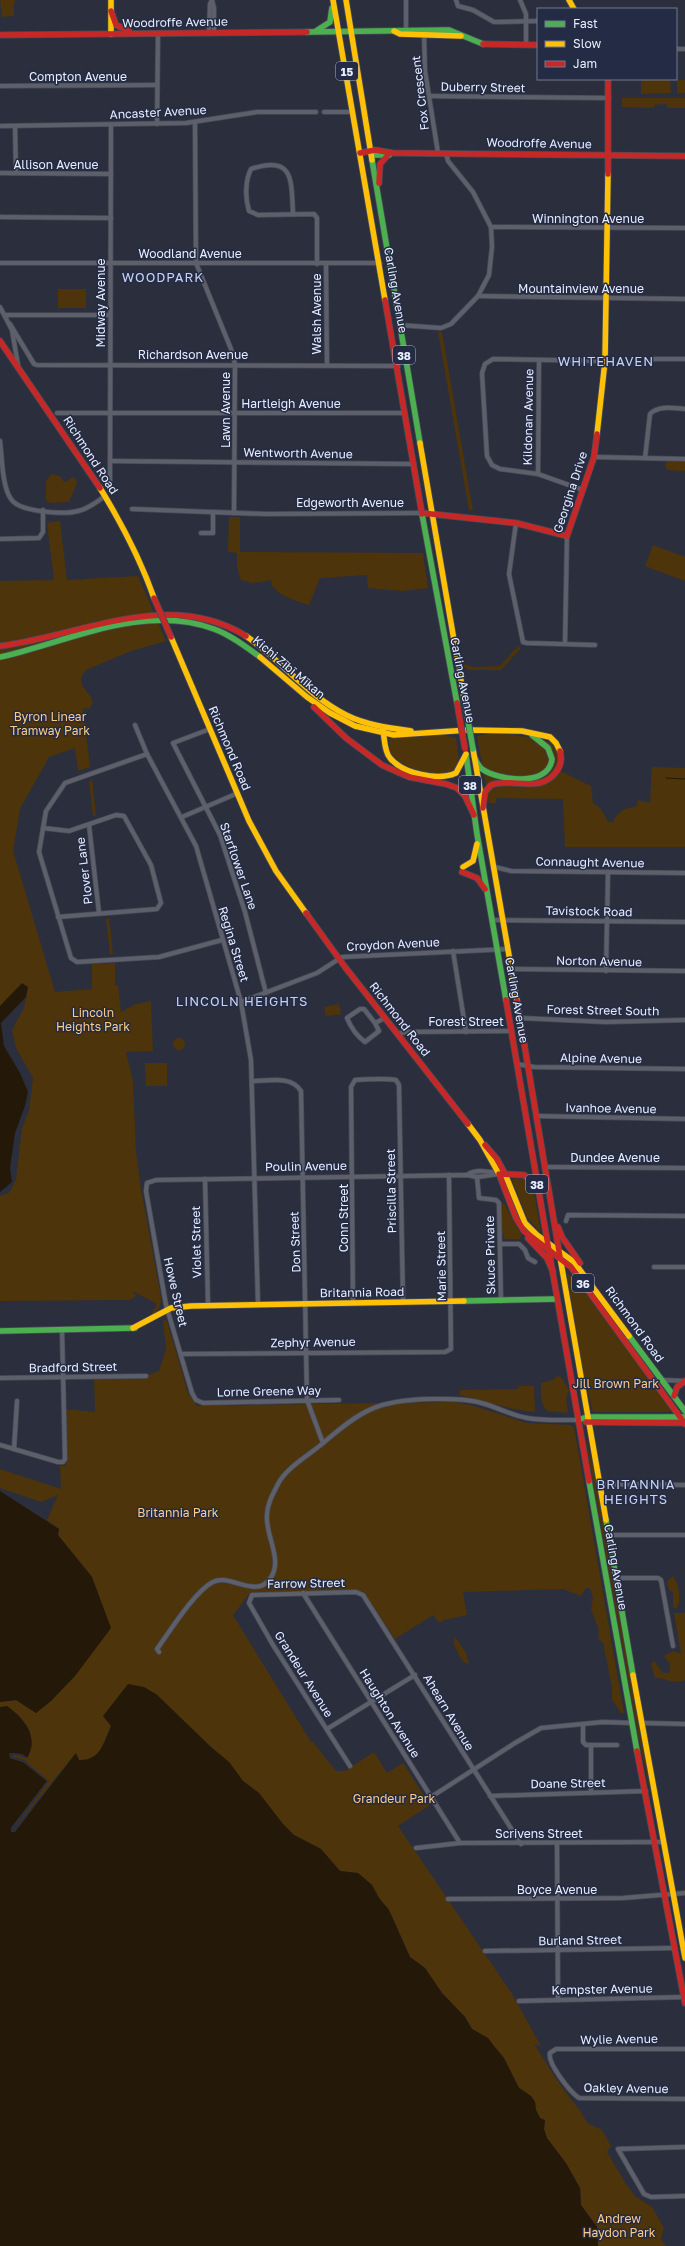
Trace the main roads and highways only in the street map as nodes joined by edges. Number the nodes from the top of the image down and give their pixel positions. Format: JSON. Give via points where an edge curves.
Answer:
{"nodes":[{"id":1,"x":111,"y":0,"type":"edge"},
{"id":2,"x":332,"y":0,"type":"edge"},
{"id":3,"x":346,"y":0,"type":"edge"},
{"id":4,"x":111,"y":11,"type":"junction"},
{"id":5,"x":316,"y":31,"type":"junction"},
{"id":6,"x":339,"y":31,"type":"junction"},
{"id":7,"x":350,"y":31,"type":"junction"},
{"id":8,"x":135,"y":33,"type":"junction"},
{"id":9,"x":111,"y":34,"type":"junction"},
{"id":10,"x":0,"y":35,"type":"edge"},
{"id":11,"x":537,"y":45,"type":"edge"},
{"id":12,"x":608,"y":80,"type":"edge"},
{"id":13,"x":370,"y":152,"type":"junction"},
{"id":14,"x":360,"y":153,"type":"junction"},
{"id":15,"x":391,"y":154,"type":"junction"},
{"id":16,"x":608,"y":155,"type":"junction"},
{"id":17,"x":685,"y":156,"type":"edge"},
{"id":18,"x":379,"y":196,"type":"junction"},
{"id":19,"x":0,"y":341,"type":"edge"},
{"id":20,"x":422,"y":513,"type":"junction"},
{"id":21,"x":432,"y":513,"type":"junction"},
{"id":22,"x":567,"y":536,"type":"joint"},
{"id":23,"x":0,"y":646,"type":"edge"},
{"id":24,"x":0,"y":657,"type":"edge"},
{"id":25,"x":308,"y":699,"type":"junction"},
{"id":26,"x":382,"y":727,"type":"junction"},
{"id":27,"x":423,"y":732,"type":"junction"},
{"id":28,"x":526,"y":733,"type":"junction"},
{"id":29,"x":384,"y":734,"type":"junction"},
{"id":30,"x":465,"y":751,"type":"junction"},
{"id":31,"x":474,"y":756,"type":"junction"},
{"id":32,"x":483,"y":808,"type":"junction"},
{"id":33,"x":474,"y":816,"type":"junction"},
{"id":34,"x":477,"y":834,"type":"junction"},
{"id":35,"x":488,"y":893,"type":"junction"},
{"id":36,"x":533,"y":1160,"type":"junction"},
{"id":37,"x":502,"y":1174,"type":"junction"},
{"id":38,"x":523,"y":1175,"type":"junction"},
{"id":39,"x":538,"y":1186,"type":"junction"},
{"id":40,"x":551,"y":1200,"type":"junction"},
{"id":41,"x":524,"y":1231,"type":"junction"},
{"id":42,"x":548,"y":1244,"type":"junction"},
{"id":43,"x":549,"y":1250,"type":"junction"},
{"id":44,"x":559,"y":1250,"type":"junction"},
{"id":45,"x":560,"y":1257,"type":"junction"},
{"id":46,"x":553,"y":1272,"type":"junction"},
{"id":47,"x":592,"y":1284,"type":"junction"},
{"id":48,"x":557,"y":1299,"type":"junction"},
{"id":49,"x":609,"y":1307,"type":"junction"},
{"id":50,"x":604,"y":1312,"type":"junction"},
{"id":51,"x":0,"y":1331,"type":"edge"},
{"id":52,"x":685,"y":1381,"type":"edge"},
{"id":53,"x":674,"y":1396,"type":"junction"},
{"id":54,"x":685,"y":1411,"type":"edge"},
{"id":55,"x":578,"y":1420,"type":"junction"},
{"id":56,"x":588,"y":1420,"type":"junction"},
{"id":57,"x":684,"y":1421,"type":"edge"},
{"id":58,"x":685,"y":1958,"type":"edge"},
{"id":59,"x":685,"y":1999,"type":"edge"}],
"edges":[{"from":1,"to":4,"type":"main road"},
{"from":2,"to":5,"type":"main road","via":[[330,22]]},
{"from":2,"to":6,"type":"main road","name":"Carling Avenue"},
{"from":3,"to":7,"type":"main road","name":"Carling Avenue"},
{"from":4,"to":8,"type":"main road","via":[[117,27]]},
{"from":4,"to":9,"type":"main road"},
{"from":5,"to":6,"type":"main road","name":"Woodroffe Avenue"},
{"from":5,"to":8,"type":"main road","name":"Woodroffe Avenue"},
{"from":6,"to":7,"type":"main road","name":"Woodroffe Avenue"},
{"from":6,"to":14,"type":"main road","name":"Carling Avenue","number":"15"},
{"from":7,"to":11,"type":"main road","name":"Woodroffe Avenue","via":[[452,31],[484,44]]},
{"from":7,"to":13,"type":"main road","name":"Carling Avenue","number":"15"},
{"from":8,"to":9,"type":"main road","name":"Woodroffe Avenue"},
{"from":9,"to":10,"type":"main road","name":"Woodroffe Avenue"},
{"from":12,"to":16,"type":"main road","name":"Georgina Drive"},
{"from":13,"to":14,"type":"main road","name":"Woodroffe Avenue"},
{"from":13,"to":15,"type":"main road","name":"Woodroffe Avenue","via":[[375,150]]},
{"from":13,"to":18,"type":"main road","name":"Carling Avenue","number":"38"},
{"from":14,"to":20,"type":"main road","name":"Carling Avenue","number":"38"},
{"from":15,"to":16,"type":"main road","name":"Woodroffe Avenue"},
{"from":15,"to":18,"type":"main road","via":[[381,161]]},
{"from":16,"to":17,"type":"main road","name":"Woodroffe Avenue"},
{"from":16,"to":22,"type":"main road","name":"Georgina Drive","via":[[605,361],[594,457]]},
{"from":18,"to":21,"type":"main road","name":"Carling Avenue","number":"38"},
{"from":19,"to":37,"type":"main road","name":"Richmond Road","number":"36","bridge":true,"via":[[106,496],[131,539],[258,840],[276,871],[385,1018],[480,1140],[494,1154]]},
{"from":20,"to":21,"type":"main road","name":"Edgeworth Avenue"},
{"from":20,"to":30,"type":"main road","name":"Carling Avenue","number":"38","bridge":true},
{"from":21,"to":22,"type":"main road","name":"Edgeworth Avenue","via":[[516,523]]},
{"from":21,"to":31,"type":"main road","name":"Carling Avenue","number":"38","bridge":true},
{"from":23,"to":26,"type":"main road","name":"Kichi Zībī Mīkan","via":[[36,640],[127,617],[162,614],[196,617],[221,624],[247,636],[272,654],[329,705],[353,718]]},
{"from":24,"to":25,"type":"main road","name":"Kichi Zībī Mīkan","via":[[32,651],[130,623],[185,621],[214,629],[247,646]]},
{"from":25,"to":29,"type":"main road","name":"Kichi Zībī Mīkan","via":[[346,723]]},
{"from":25,"to":33,"type":"main road","via":[[345,737],[390,768],[410,777],[457,788],[465,796]]},
{"from":26,"to":27,"type":"main road","name":"Kichi Zībī Mīkan"},
{"from":26,"to":29,"type":"main road"},
{"from":27,"to":28,"type":"main road","name":"Kichi Zībī Mīkan","via":[[457,730]]},
{"from":27,"to":29,"type":"main road","name":"Kichi Zībī Mīkan"},
{"from":28,"to":31,"type":"main road","via":[[545,742],[551,753],[550,768],[542,776],[524,779],[493,775],[481,768]]},
{"from":28,"to":32,"type":"main road","name":"Kichi Zībī Mīkan","via":[[548,737],[557,744],[562,759],[558,771],[550,779],[539,783],[490,785],[484,793]]},
{"from":29,"to":30,"type":"main road","via":[[386,750],[392,760],[424,774],[453,775],[460,769]]},
{"from":30,"to":33,"type":"main road","name":"Carling Avenue","number":"38"},
{"from":31,"to":32,"type":"main road","name":"Carling Avenue","number":"38"},
{"from":32,"to":40,"type":"main road","name":"Carling Avenue","number":"38"},
{"from":33,"to":34,"type":"main road","name":"Carling Avenue","number":"38"},
{"from":34,"to":35,"type":"main road","name":"Carling Avenue","number":"38"},
{"from":34,"to":35,"type":"main road","via":[[474,859],[463,870],[477,878]]},
{"from":35,"to":36,"type":"main road","name":"Carling Avenue","number":"38"},
{"from":36,"to":38,"type":"main road","via":[[531,1169]]},
{"from":36,"to":39,"type":"main road","name":"Carling Avenue","number":"38"},
{"from":37,"to":38,"type":"main road","name":"Poulin Avenue"},
{"from":37,"to":41,"type":"main road","name":"Richmond Road","number":"36","via":[[516,1218]]},
{"from":37,"to":42,"type":"main road","name":"Richmond Road","number":"36","via":[[522,1219]]},
{"from":38,"to":39,"type":"main road","via":[[534,1179]]},
{"from":39,"to":42,"type":"main road","name":"Carling Avenue","number":"38"},
{"from":40,"to":44,"type":"main road","name":"Carling Avenue","number":"38"},
{"from":40,"to":47,"type":"main road","via":[[562,1237]]},
{"from":41,"to":43,"type":"main road","name":"Richmond Road","number":"36"},
{"from":41,"to":46,"type":"main road","via":[[532,1244],[547,1258]]},
{"from":42,"to":43,"type":"main road","name":"Carling Avenue","number":"38"},
{"from":42,"to":44,"type":"main road","name":"Richmond Road","number":"36"},
{"from":43,"to":45,"type":"main road","name":"Richmond Road","number":"36"},
{"from":43,"to":46,"type":"main road","name":"Carling Avenue","number":"38"},
{"from":44,"to":45,"type":"main road","name":"Carling Avenue","number":"38"},
{"from":44,"to":47,"type":"main road","name":"Richmond Road","number":"36","via":[[574,1262]]},
{"from":45,"to":50,"type":"main road","name":"Richmond Road","number":"36","via":[[574,1270]]},
{"from":45,"to":56,"type":"main road","name":"Carling Avenue","number":"38"},
{"from":46,"to":48,"type":"main road","name":"Carling Avenue","number":"38"},
{"from":47,"to":49,"type":"main road","name":"Richmond Road","number":"36"},
{"from":48,"to":51,"type":"main road","name":"Britannia Road","via":[[208,1305],[171,1308],[133,1328]]},
{"from":48,"to":55,"type":"main road","name":"Carling Avenue","number":"38"},
{"from":49,"to":50,"type":"main road"},
{"from":49,"to":53,"type":"main road","name":"Richmond Road","number":"36"},
{"from":50,"to":57,"type":"main road","name":"Richmond Road","number":"36"},
{"from":52,"to":53,"type":"main road","via":[[677,1387]]},
{"from":53,"to":54,"type":"main road","name":"Richmond Road","number":"36"},
{"from":55,"to":56,"type":"main road"},
{"from":55,"to":59,"type":"main road","name":"Carling Avenue","number":"38"},
{"from":56,"to":57,"type":"main road"},
{"from":56,"to":58,"type":"main road","name":"Carling Avenue","number":"38","via":[[662,1842]]}]}
